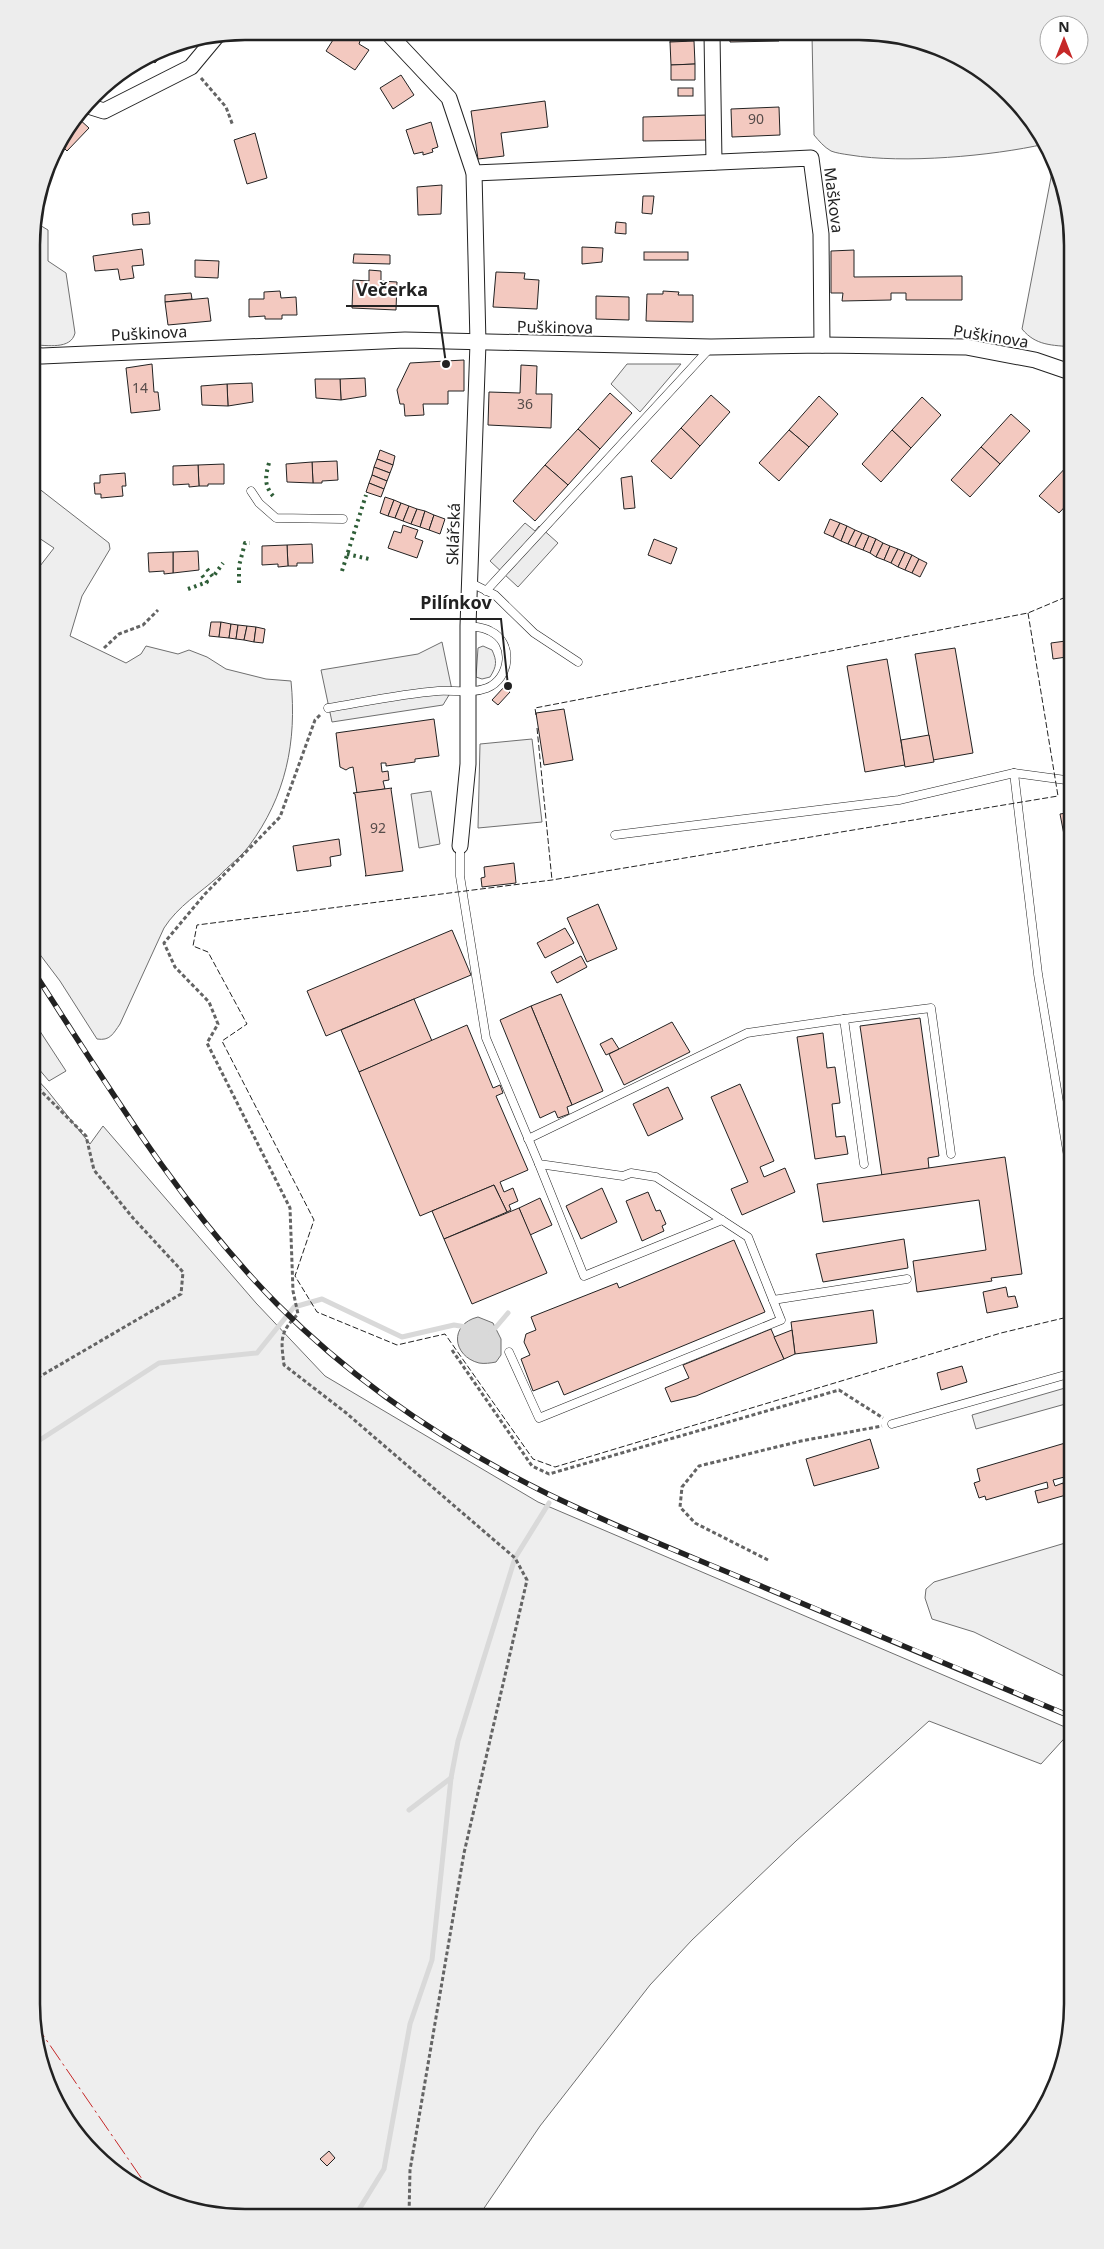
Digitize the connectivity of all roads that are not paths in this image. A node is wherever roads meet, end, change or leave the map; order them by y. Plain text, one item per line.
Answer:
1 (395, 40) edge
2 (712, 40) edge
3 (211, 43) edge
4 (93, 108) edge
5 (714, 162) junction
6 (474, 173) junction
7 (478, 343) junction
8 (822, 345) junction
9 (711, 347) junction
10 (40, 356) edge
11 (1064, 370) edge
12 (251, 491) dead end
13 (343, 519) dead end
14 (469, 582) junction
15 (486, 591) junction
16 (468, 626) junction
17 (578, 662) dead end
18 (469, 691) junction
19 (328, 708) road end
20 (1014, 773) junction
21 (1064, 780) edge
22 (615, 835) dead end
23 (460, 846) joint
24 (844, 1019) junction
25 (1064, 1132) edge
26 (528, 1139) junction
27 (950, 1154) dead end
28 (539, 1164) junction
29 (864, 1164) dead end
30 (722, 1220) junction
31 (907, 1279) dead end
32 (773, 1300) junction
33 (509, 1352) dead end
34 (1064, 1375) edge
35 (892, 1424) road end

1 - 6 street
2 - 5 street
3 - 4 street
5 - 6 street, Maškova
5 - 8 street, Maškova
6 - 7 street
7 - 9 street, Puškinova
7 - 10 street, Puškinova
7 - 14 street, Sklářská
8 - 9 street, Puškinova
8 - 11 street, Puškinova
9 - 15 lane
12 - 13 lane
14 - 15 lane
14 - 16 street, Sklářská
15 - 17 lane
16 - 18 street, Sklářská
16 - 18 lane
18 - 19 lane
18 - 23 street, Sklářská
20 - 21 lane
20 - 22 lane
20 - 25 lane
23 - 26 lane
24 - 26 lane
24 - 27 lane
24 - 29 lane
26 - 28 lane
28 - 30 lane
28 - 30 lane
30 - 32 lane
31 - 32 lane
32 - 33 lane
34 - 35 lane

